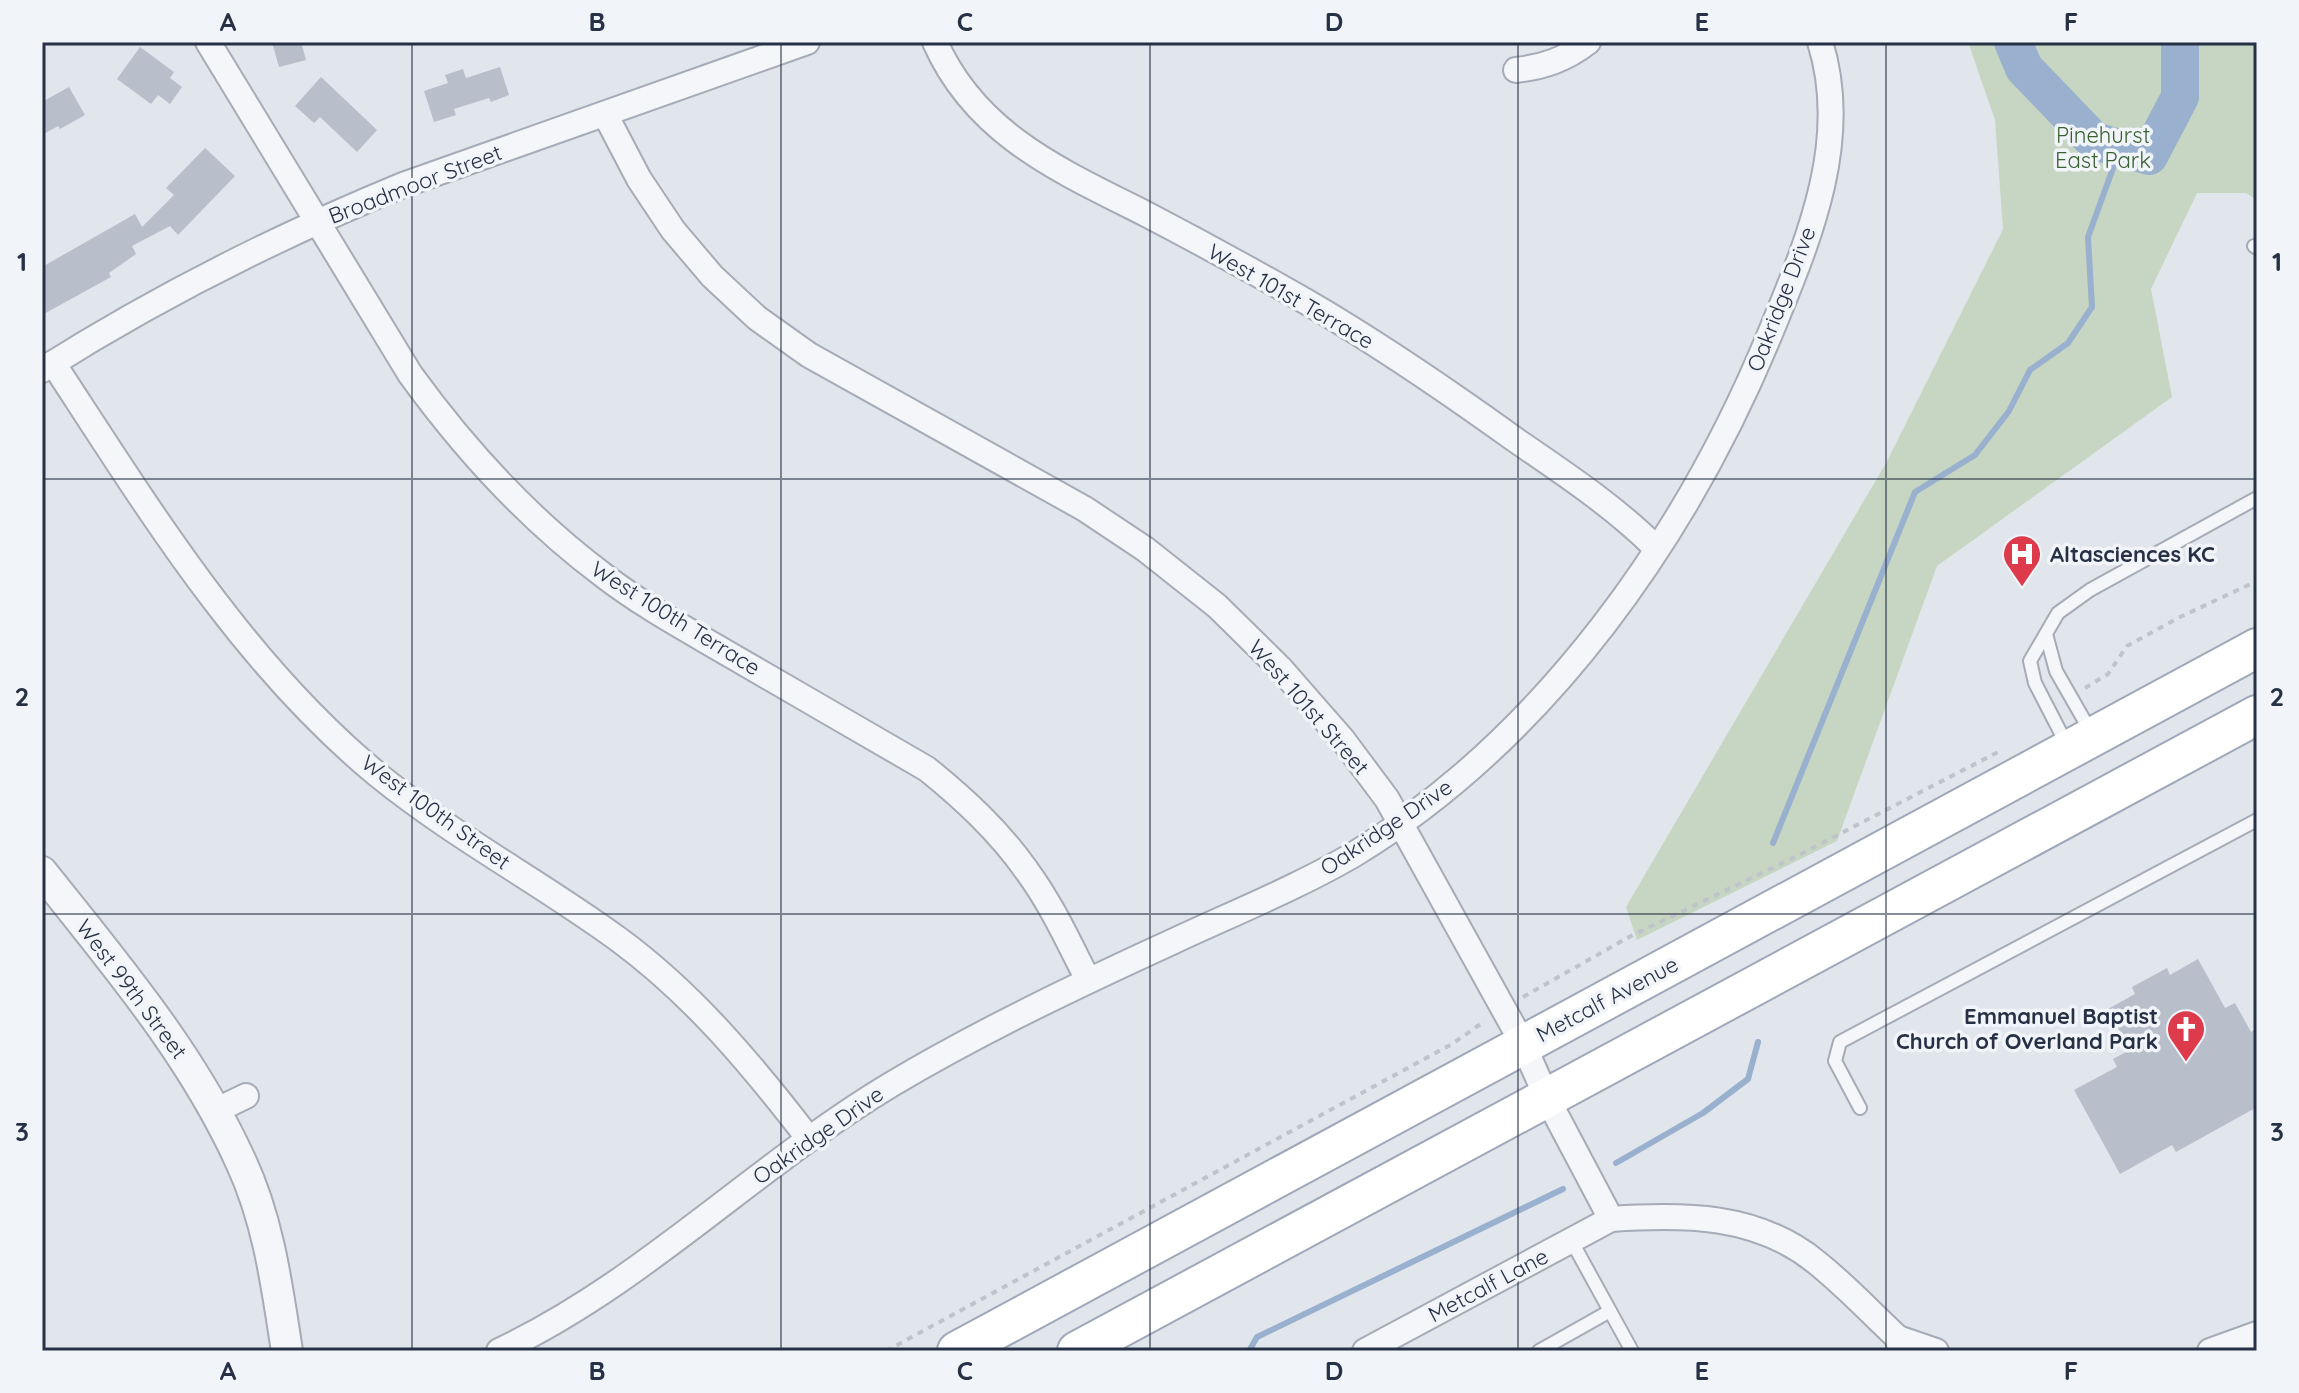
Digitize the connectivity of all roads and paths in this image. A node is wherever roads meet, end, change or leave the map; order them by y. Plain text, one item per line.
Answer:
1 (208, 42) edge
2 (807, 42) edge
3 (935, 42) edge
4 (1588, 42) edge
5 (1820, 42) edge
6 (1516, 70) dead end
7 (605, 114) junction
8 (317, 222) junction
9 (48, 366) edge
10 (2257, 498) edge
11 (1656, 548) junction
12 (2257, 581) edge
13 (2046, 634) junction
14 (2257, 648) edge
15 (2072, 699) junction
16 (2257, 715) edge
17 (2081, 743) junction
18 (2007, 747) dead end
19 (2257, 820) edge
20 (1401, 823) junction
21 (42, 872) edge
22 (1088, 980) junction
23 (1503, 1008) junction
24 (1523, 1044) junction
25 (246, 1096) dead end
26 (1547, 1098) junction
27 (1860, 1108) dead end
28 (215, 1111) junction
29 (809, 1139) junction
30 (1611, 1219) junction
31 (1571, 1240) junction
32 (1610, 1311) junction
33 (2244, 1343) edge
34 (1899, 1344) edge
35 (287, 1351) edge
36 (499, 1351) edge
37 (886, 1351) edge
38 (957, 1351) edge
39 (1077, 1351) edge
40 (1365, 1351) edge
41 (1539, 1351) edge
42 (1632, 1351) edge
43 (1936, 1351) edge
44 (2210, 1351) edge

1 - 8 street, West 100th Terrace
2 - 7 street, Broadmoor Street
3 - 11 street, West 101st Terrace
4 - 6 street
5 - 11 street, Oakridge Drive
7 - 8 street, Broadmoor Street
7 - 20 street, West 101st Street
8 - 9 street, Broadmoor Street
8 - 22 street, West 100th Terrace
9 - 29 street, West 100th Street
10 - 13 lane
11 - 20 street, Oakridge Drive
12 - 15 path
13 - 15 lane
13 - 17 lane
14 - 17 main road, Metcalf Avenue
15 - 17 lane
16 - 26 main road
17 - 24 main road, Metcalf Avenue
18 - 23 path
19 - 27 lane
20 - 22 street, Oakridge Drive
20 - 23 street, West 101st Street
21 - 28 street, West 99th Street
22 - 29 street, Oakridge Drive
23 - 24 street, West 101st Street
23 - 37 path
24 - 26 street, West 101st Street
24 - 38 main road, Metcalf Avenue
25 - 28 street
26 - 30 street, West 101st Street
26 - 39 main road
28 - 35 street, West 99th Street
29 - 36 street, Oakridge Drive
30 - 31 street, Metcalf Lane
30 - 34 street
31 - 32 lane
31 - 40 street, Metcalf Lane
32 - 41 lane
32 - 42 lane
33 - 44 street
34 - 43 street

